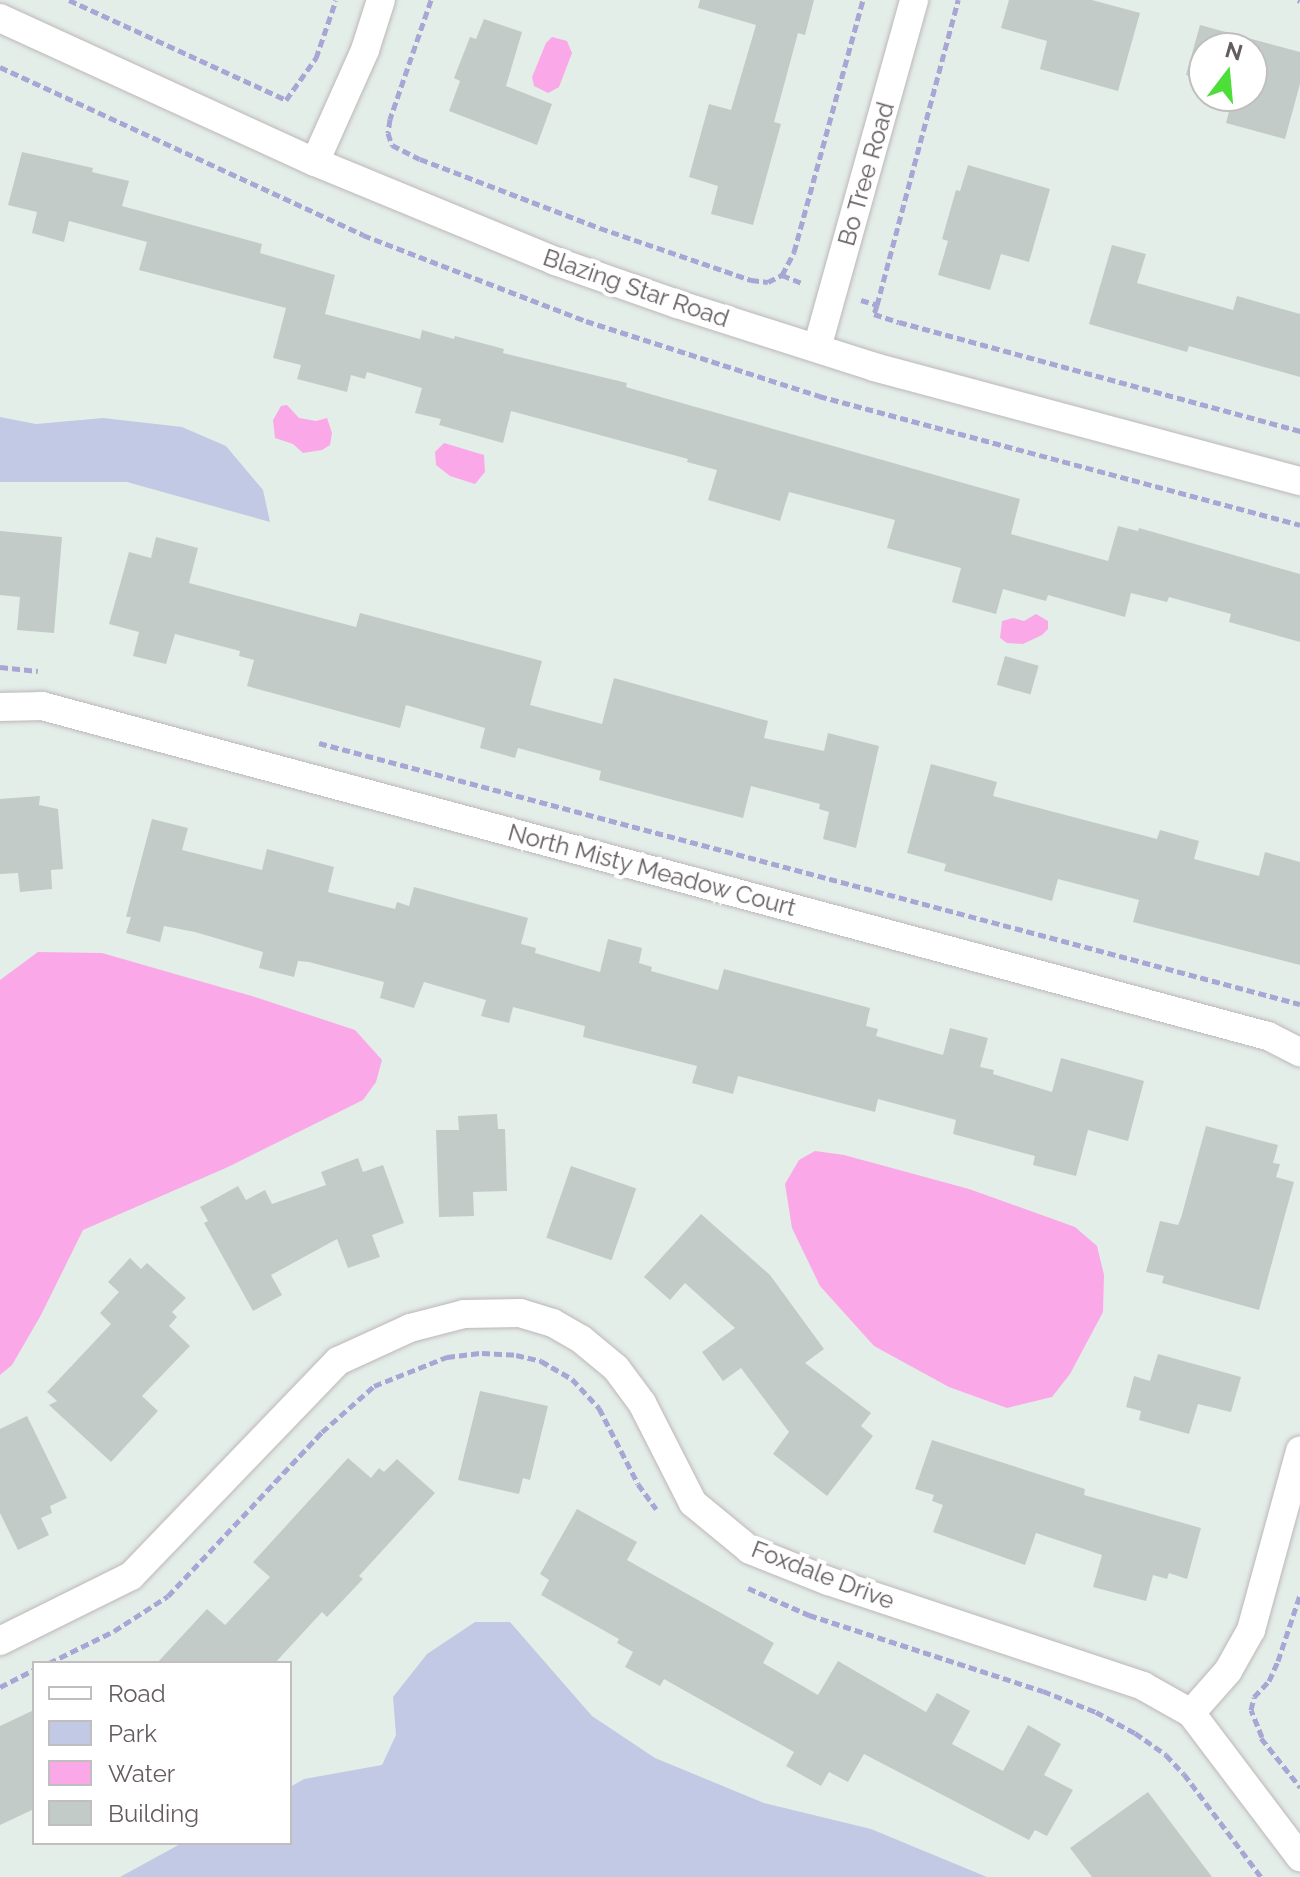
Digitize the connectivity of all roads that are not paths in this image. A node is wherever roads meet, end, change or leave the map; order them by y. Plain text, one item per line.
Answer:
1 (381, 0) edge
2 (914, 0) edge
3 (0, 18) edge
4 (315, 162) junction
5 (817, 348) junction
6 (1300, 481) edge
7 (0, 707) edge
8 (1300, 1052) edge
9 (1300, 1451) edge
10 (0, 1641) edge
11 (1191, 1713) junction
12 (1300, 1857) edge

1 - 4 street
2 - 5 street, Bo Tree Road
3 - 4 street, Blazing Star Road
4 - 5 street, Blazing Star Road
5 - 6 street, Blazing Star Road
7 - 8 street, North Misty Meadow Court
9 - 11 street
10 - 11 street, Foxdale Drive
11 - 12 street, Foxdale Drive

